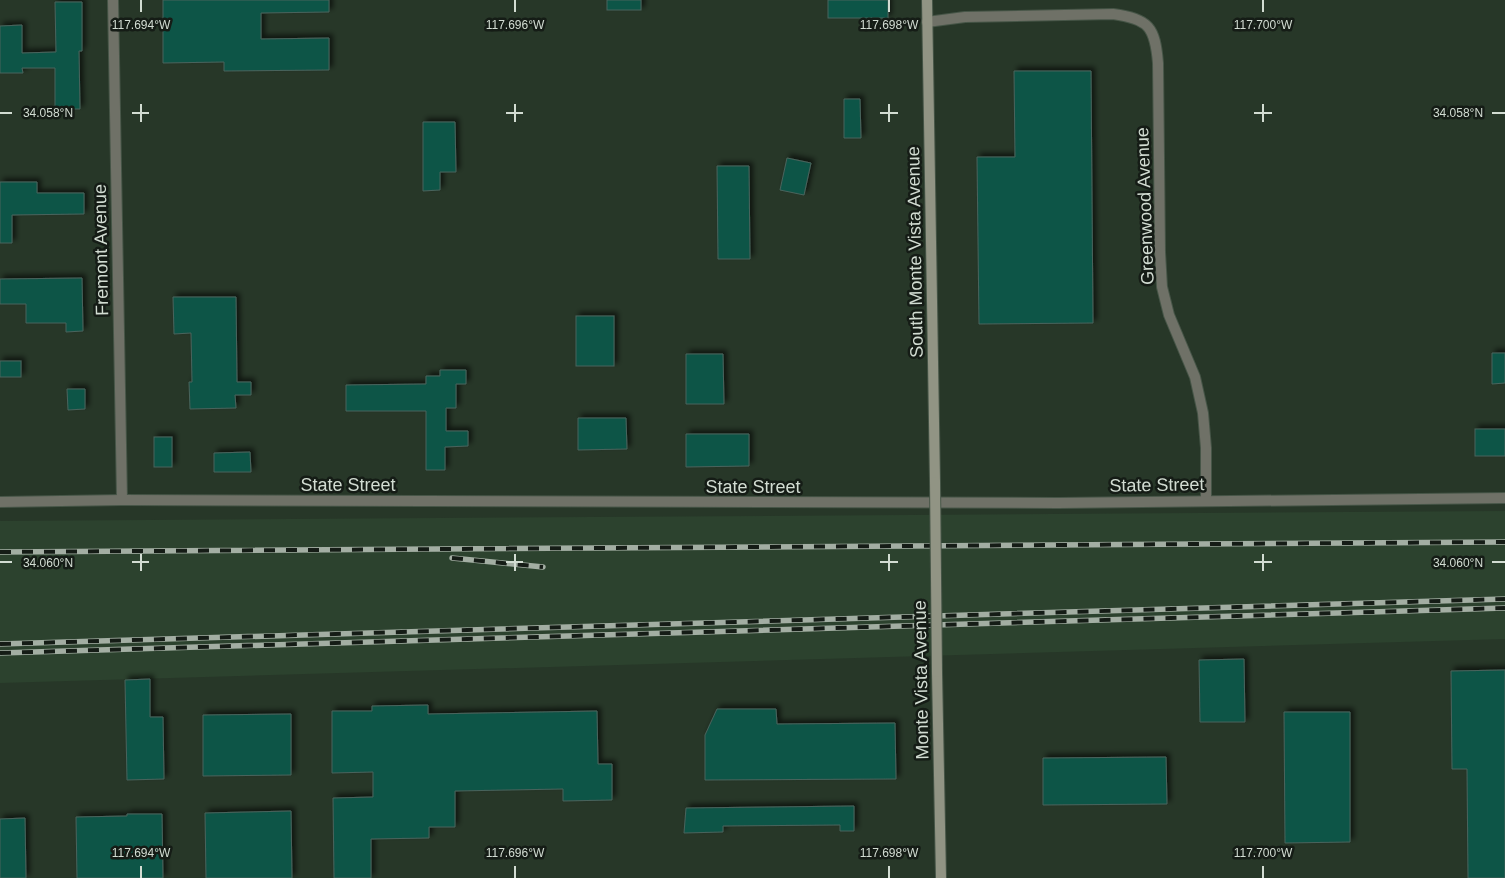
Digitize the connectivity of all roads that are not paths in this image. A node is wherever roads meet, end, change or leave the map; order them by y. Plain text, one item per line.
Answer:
1 (113, 0) edge
2 (927, 0) edge
3 (927, 22) junction
4 (935, 482) joint
5 (1505, 498) edge
6 (122, 500) junction
7 (1206, 500) junction
8 (0, 502) edge
9 (941, 878) edge

1 - 6 street, Fremont Avenue
2 - 3 main road
3 - 4 main road, South Monte Vista Avenue
3 - 7 street, Greenwood Avenue
4 - 9 main road, Monte Vista Avenue, bridge
5 - 7 street, State Street
6 - 7 street, State Street
6 - 8 street, State Street

